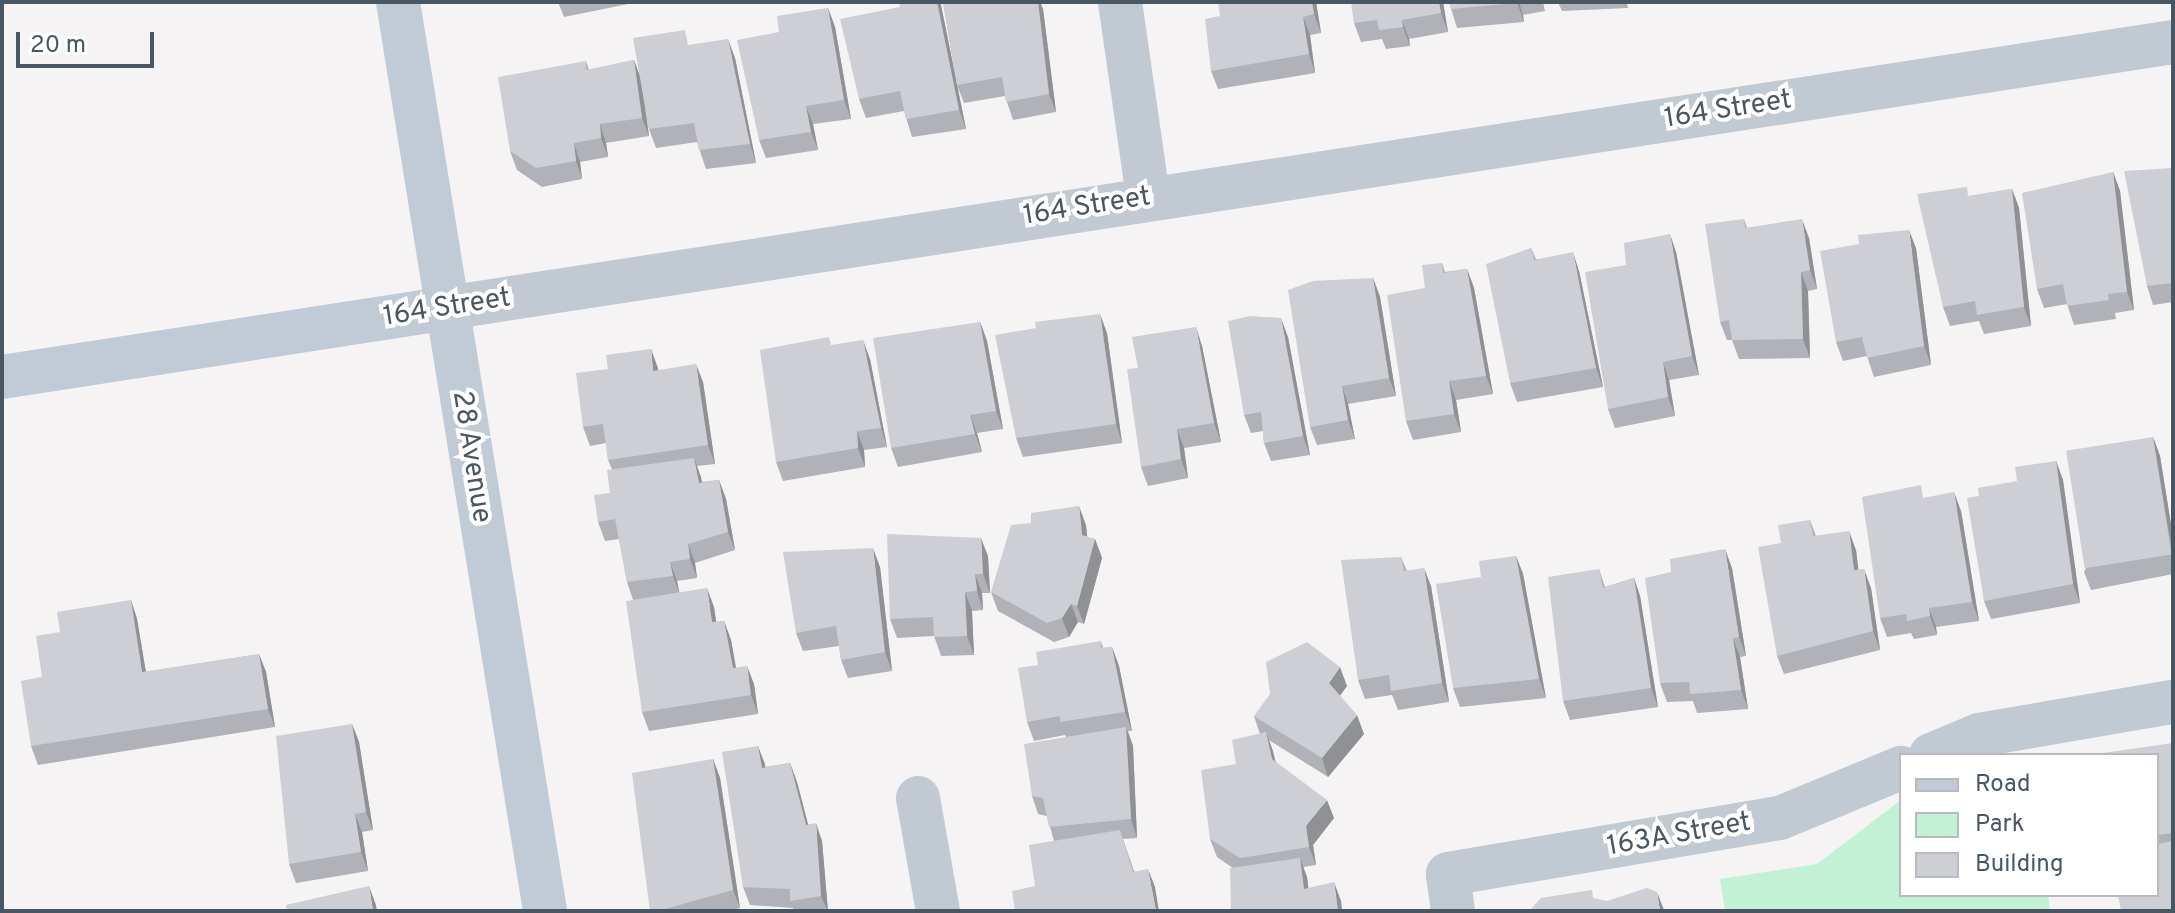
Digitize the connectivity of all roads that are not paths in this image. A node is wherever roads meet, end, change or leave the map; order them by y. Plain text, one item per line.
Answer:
1 (398, 2) edge
2 (1120, 2) edge
3 (2173, 42) edge
4 (1148, 197) junction
5 (447, 308) junction
6 (2, 377) edge
7 (2173, 702) edge
8 (1936, 753) edge
9 (1899, 769) edge
10 (918, 798) dead end
11 (1451, 892) edge
12 (545, 911) edge
13 (938, 911) edge

1 - 5 street, 28 Avenue
2 - 4 street
3 - 4 street, 164 Street
4 - 5 street, 164 Street
5 - 6 street, 164 Street
5 - 12 street, 28 Avenue
7 - 8 street
9 - 11 street, 163A Street
10 - 13 street

